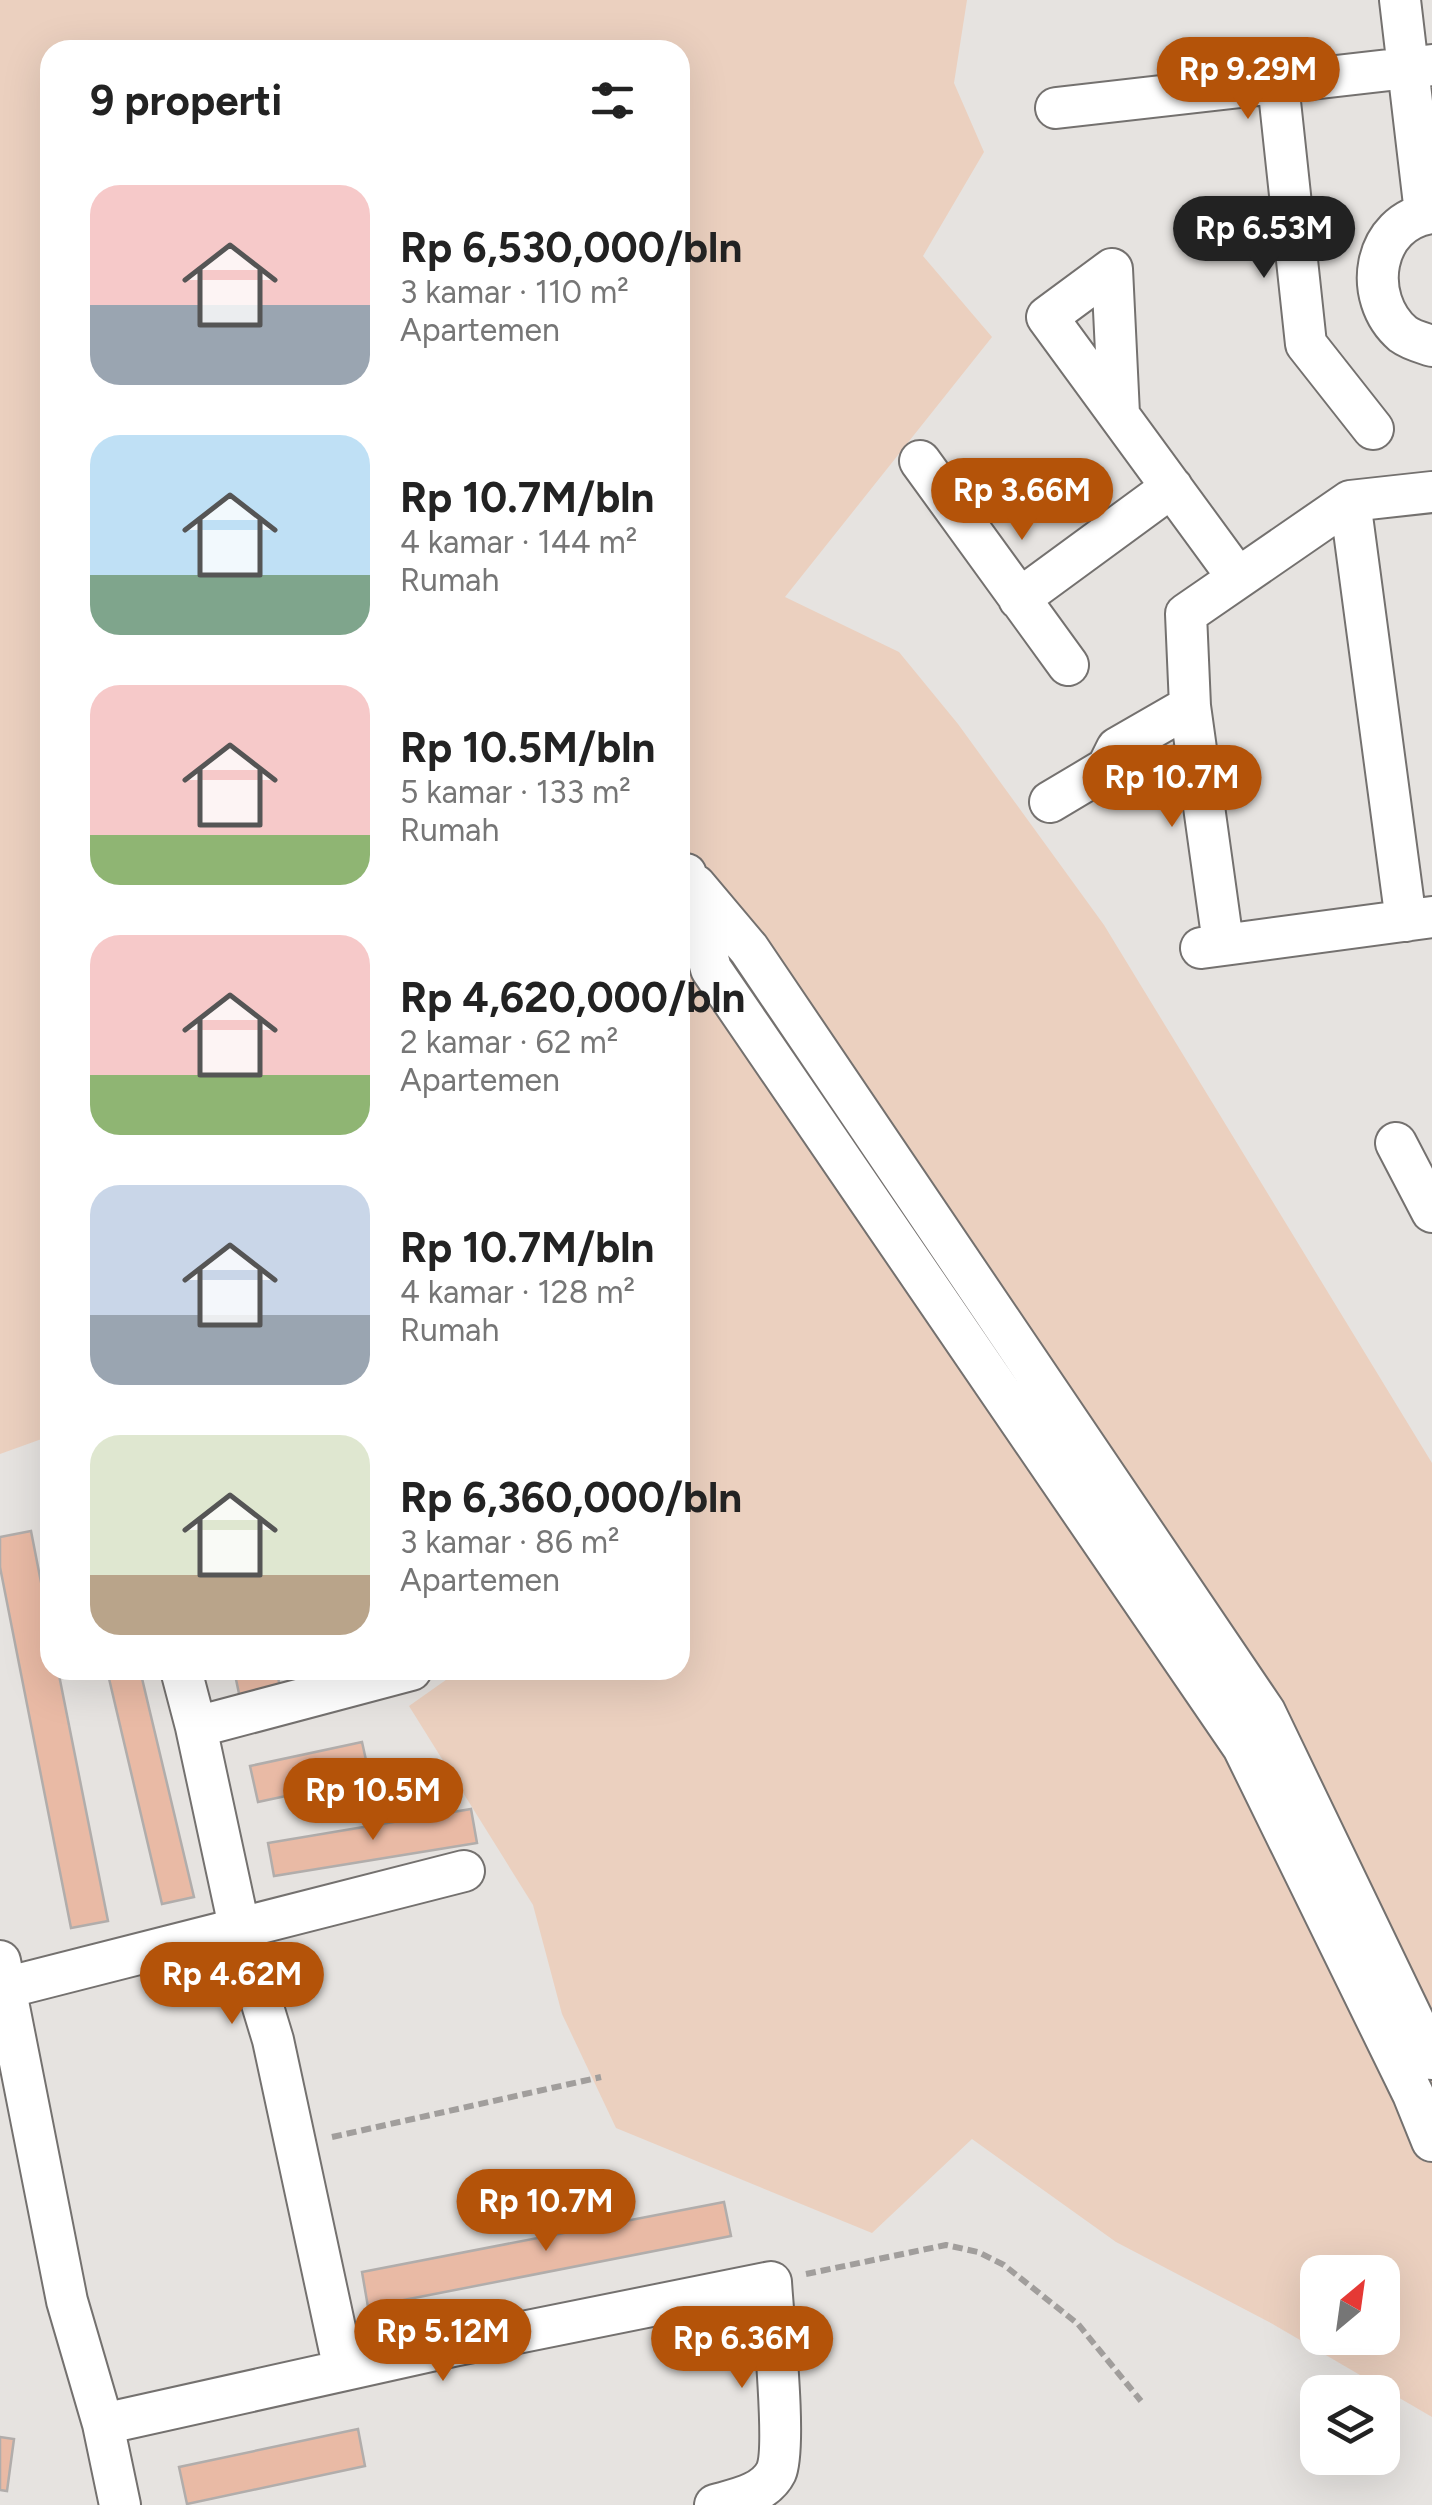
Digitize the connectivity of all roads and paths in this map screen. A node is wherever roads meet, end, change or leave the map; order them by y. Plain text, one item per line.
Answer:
1 (1400, 0) edge
2 (1420, 67) edge
3 (1278, 83) junction
4 (1056, 108) dead end
5 (1429, 213) edge
6 (1432, 346) edge
7 (1119, 414) dead end
8 (1373, 429) dead end
9 (920, 461) dead end
10 (1172, 487) junction
11 (1432, 492) edge
12 (1350, 501) junction
13 (1238, 578) junction
14 (1019, 600) junction
15 (1068, 665) dead end
16 (1190, 706) junction
17 (1199, 764) junction
18 (1108, 768) junction
19 (1050, 802) dead end
20 (690, 879) edge
21 (690, 889) edge
22 (1419, 919) edge
23 (1396, 1143) dead end
24 (1432, 1212) edge
25 (184, 1680) edge
26 (373, 1680) edge
27 (196, 1727) junction
28 (464, 1872) dead end
29 (240, 1931) junction
30 (3, 1974) edge
31 (1432, 2058) edge
32 (602, 2077) dead end
33 (1432, 2141) edge
34 (296, 2144) junction
35 (770, 2282) junction
36 (344, 2370) junction
37 (1141, 2401) dead end
38 (103, 2424) junction
39 (120, 2505) edge
40 (715, 2505) edge

1 - 2 street
2 - 3 street
2 - 5 street
3 - 4 street
3 - 8 street
5 - 6 street
7 - 10 street
9 - 14 street
10 - 13 street
10 - 14 street
11 - 12 street
12 - 13 street
12 - 22 street
13 - 16 street
14 - 15 street
16 - 17 street
16 - 18 street
17 - 18 street
17 - 22 street
18 - 19 street
20 - 31 street
21 - 33 street
23 - 24 street
25 - 27 street
26 - 27 street
27 - 29 street
28 - 29 street
29 - 30 street
29 - 34 street
30 - 38 street
32 - 34 path
34 - 36 street
35 - 36 street
35 - 37 path
35 - 40 street
36 - 38 street
38 - 39 street

